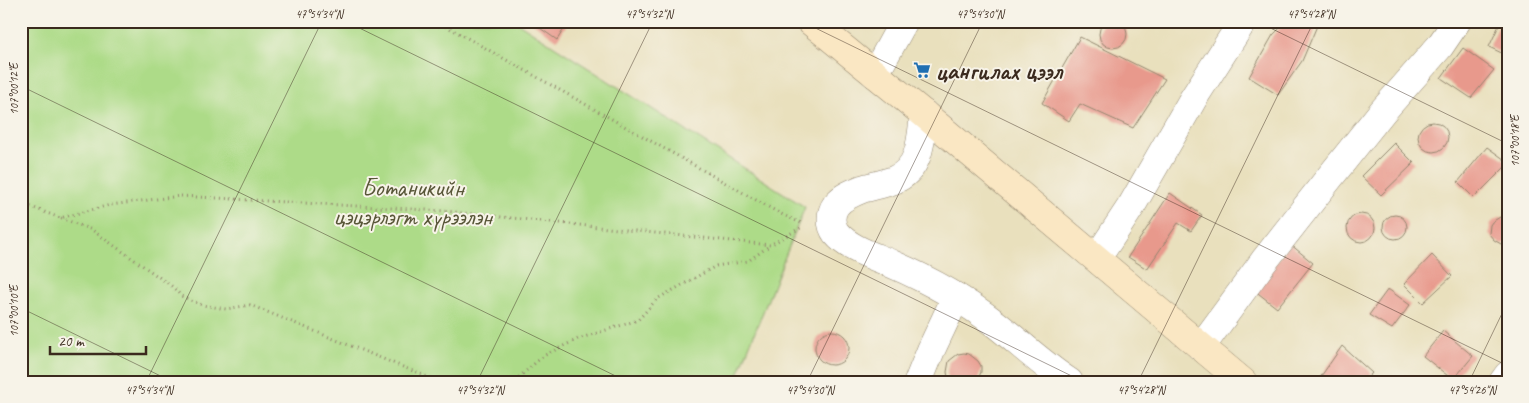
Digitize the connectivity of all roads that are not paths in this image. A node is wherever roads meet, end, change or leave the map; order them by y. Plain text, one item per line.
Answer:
1 (810, 21) edge
2 (904, 21) edge
3 (1243, 21) edge
4 (1457, 21) edge
5 (875, 74) junction
6 (924, 114) junction
7 (1097, 258) junction
8 (956, 297) junction
9 (1201, 347) junction
10 (1508, 375) edge
11 (918, 382) edge
12 (1069, 382) edge
13 (1243, 382) edge
14 (1502, 382) edge

1 - 5 main road
2 - 5 street
3 - 7 street
4 - 9 street
5 - 6 main road
6 - 7 main road
6 - 8 street
7 - 9 main road
8 - 11 street
8 - 12 street
9 - 13 main road
10 - 14 street

